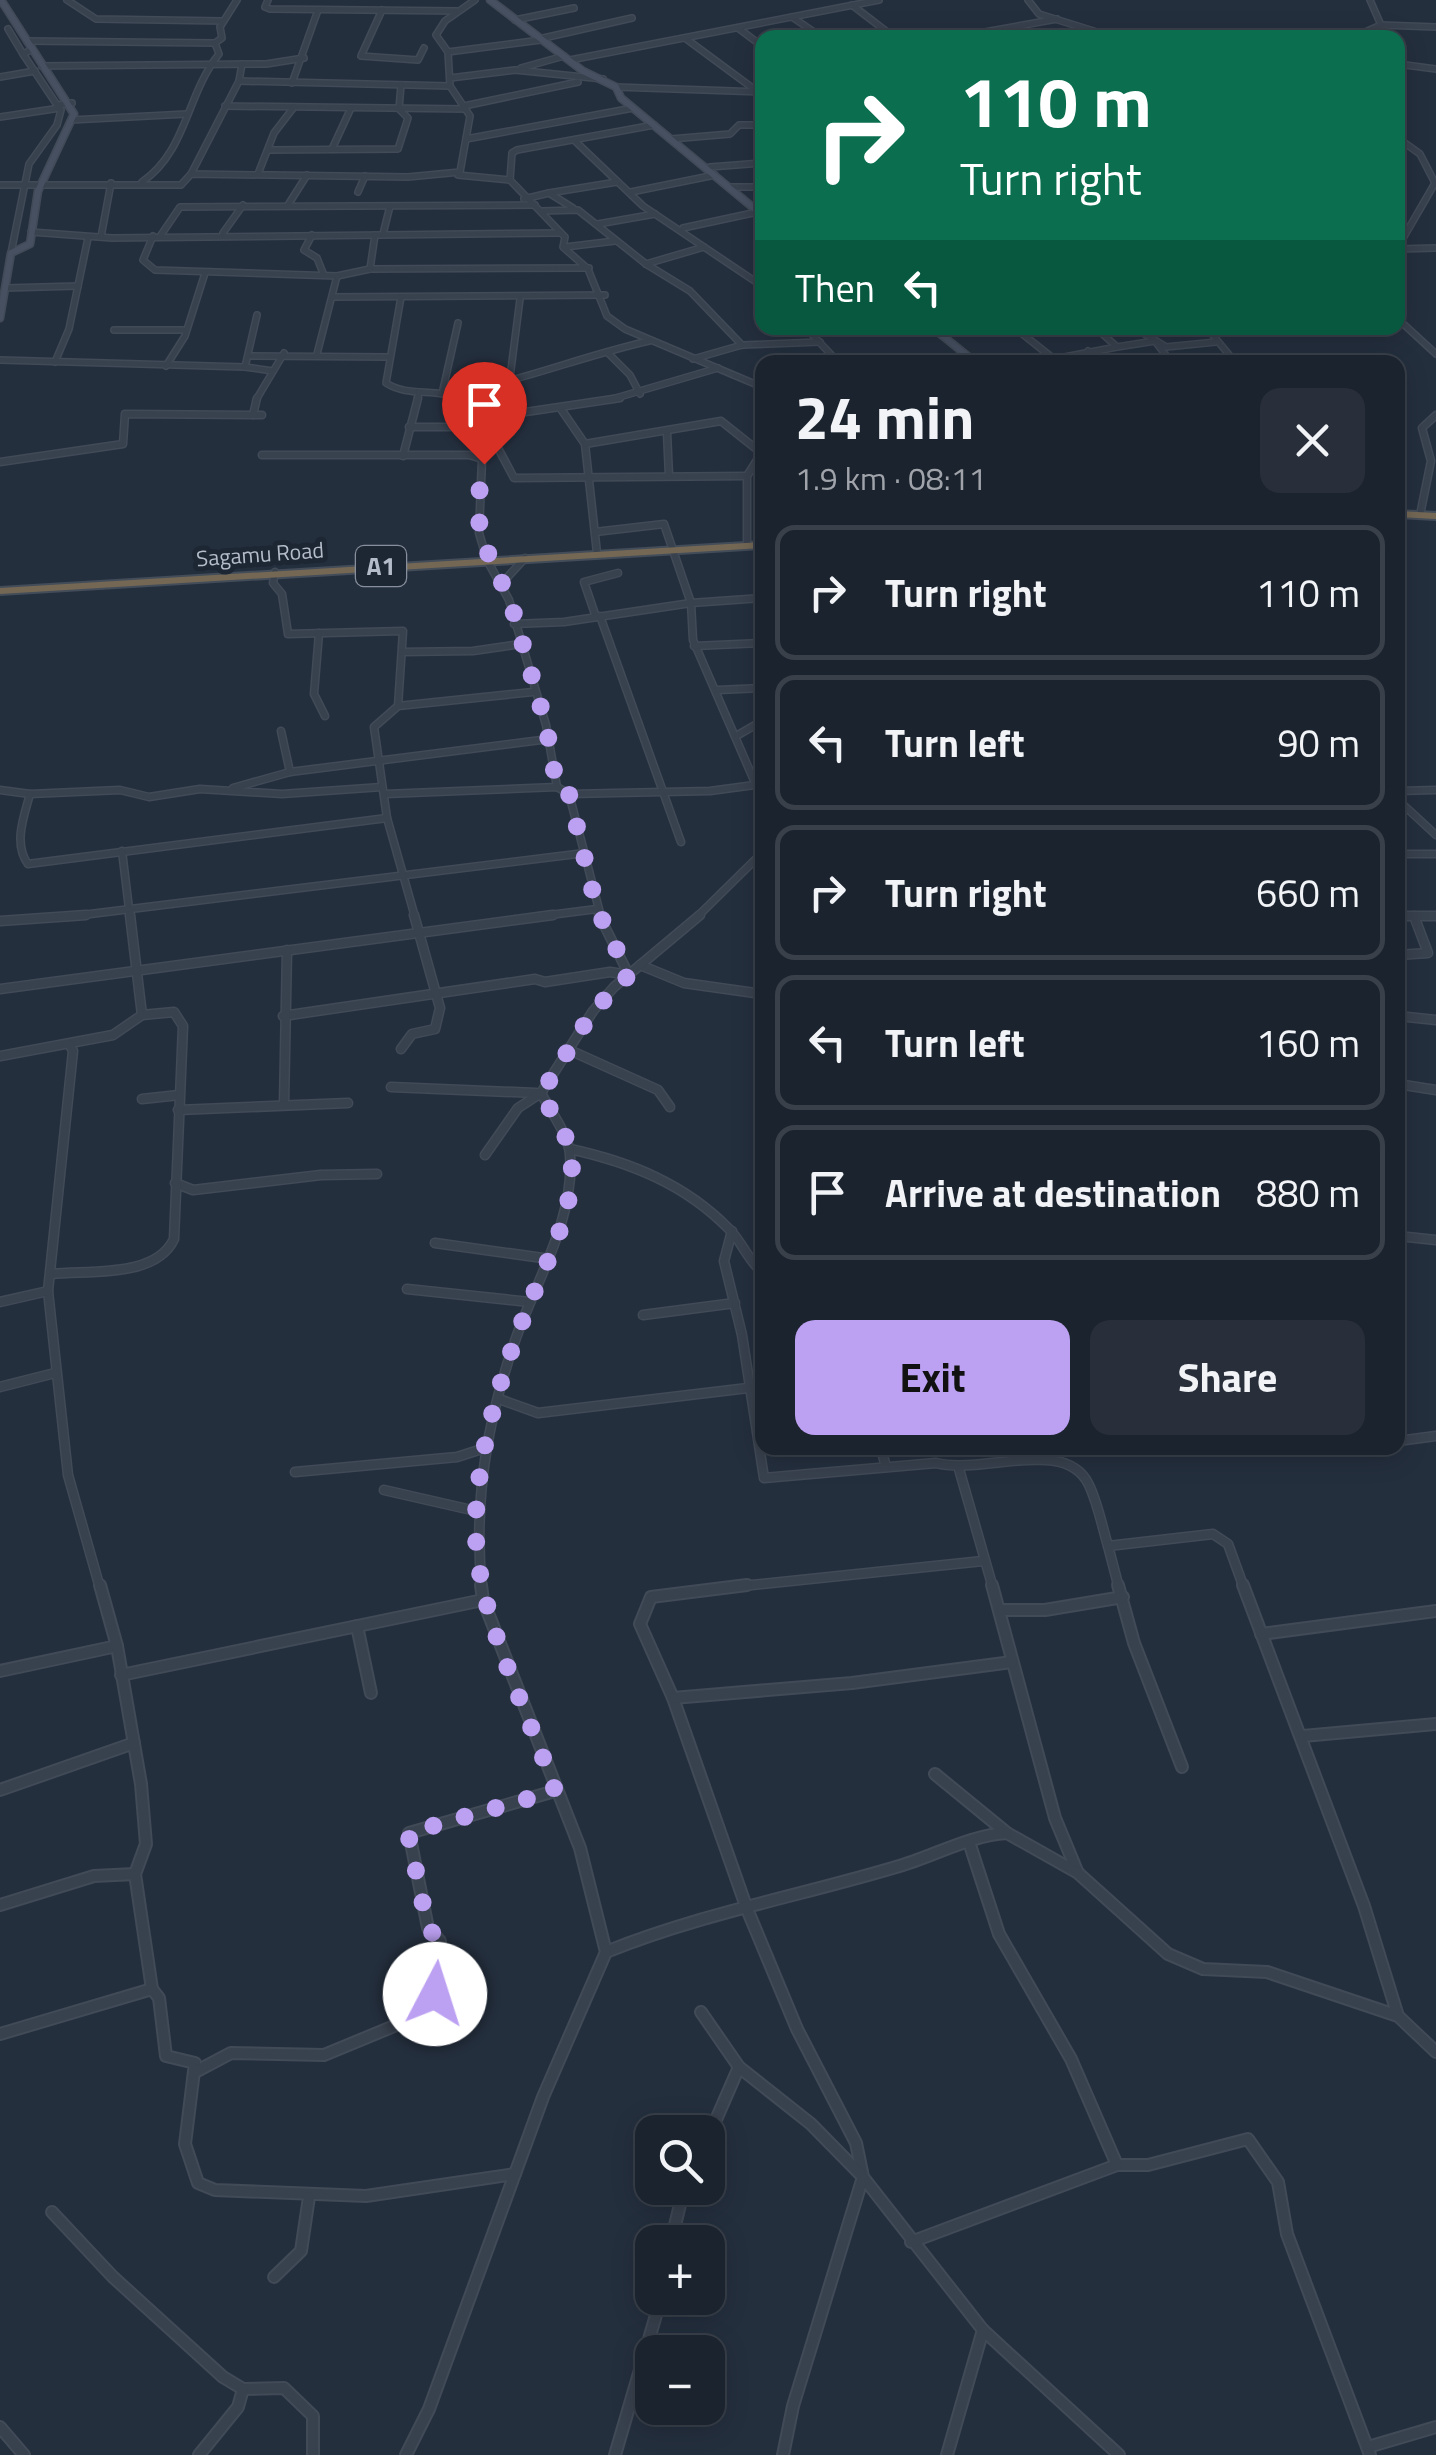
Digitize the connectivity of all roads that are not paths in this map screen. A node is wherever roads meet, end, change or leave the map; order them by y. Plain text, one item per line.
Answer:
1 (1, 0) edge
2 (66, 0) edge
3 (237, 0) edge
4 (268, 0) edge
5 (476, 0) edge
6 (490, 0) edge
7 (879, 0) edge
8 (1028, 0) edge
9 (1370, 0) edge
10 (852, 5) junction
11 (574, 8) dead end
12 (318, 10) junction
13 (382, 10) junction
14 (457, 12) junction
15 (9, 13) junction
16 (0, 15) edge
17 (792, 17) junction
18 (632, 18) dead end
19 (1057, 18) junction
20 (516, 20) junction
21 (224, 21) junction
22 (1381, 25) junction
23 (1436, 27) edge
24 (737, 28) junction
25 (8, 29) dead end
26 (811, 30) edge
27 (885, 30) edge
28 (993, 30) edge
29 (1092, 30) edge
30 (1370, 30) edge
31 (686, 38) junction
32 (540, 40) junction
33 (27, 41) junction
34 (755, 41) edge
35 (215, 42) junction
36 (424, 48) dead end
37 (27, 52) junction
38 (448, 52) junction
39 (304, 58) junction
40 (567, 58) junction
41 (209, 64) junction
42 (242, 64) junction
43 (1405, 65) edge
44 (40, 68) junction
45 (1436, 69) edge
46 (515, 70) junction
47 (0, 76) edge
48 (450, 78) junction
49 (582, 80) junction
50 (603, 80) junction
51 (239, 81) junction
52 (292, 82) junction
53 (401, 86) junction
54 (450, 86) junction
55 (616, 88) junction
56 (755, 88) edge
57 (755, 92) edge
58 (72, 104) junction
59 (225, 106) junction
60 (294, 106) junction
61 (59, 108) junction
62 (351, 108) junction
63 (465, 108) junction
64 (633, 108) junction
65 (399, 109) junction
66 (408, 111) junction
67 (186, 114) junction
68 (0, 117) edge
69 (71, 120) junction
70 (654, 125) junction
71 (755, 125) edge
72 (466, 139) junction
73 (671, 139) junction
74 (574, 140) junction
75 (1405, 145) edge
76 (332, 149) junction
77 (270, 150) junction
78 (1405, 150) edge
79 (1412, 152) junction
80 (755, 164) edge
81 (710, 167) junction
82 (191, 174) junction
83 (258, 174) junction
84 (307, 174) junction
85 (450, 175) junction
86 (715, 175) junction
87 (1434, 175) edge
88 (364, 176) junction
89 (510, 180) junction
90 (41, 182) junction
91 (142, 182) junction
92 (617, 182) junction
93 (26, 183) junction
94 (111, 183) junction
95 (0, 185) edge
96 (181, 185) junction
97 (730, 187) junction
98 (755, 188) edge
99 (358, 192) dead end
100 (630, 192) junction
101 (550, 193) junction
102 (524, 198) junction
103 (243, 205) junction
104 (288, 205) junction
105 (535, 205) junction
106 (390, 206) junction
107 (180, 207) junction
108 (755, 207) edge
109 (574, 208) junction
110 (542, 211) junction
111 (755, 213) edge
112 (655, 214) junction
113 (598, 224) junction
114 (685, 230) junction
115 (31, 232) junction
116 (223, 234) junction
117 (383, 234) junction
118 (560, 234) junction
119 (161, 235) junction
120 (374, 235) junction
121 (1405, 235) edge
122 (153, 236) junction
123 (312, 236) junction
124 (100, 237) junction
125 (88, 238) junction
126 (615, 240) junction
127 (1405, 246) edge
128 (564, 247) junction
129 (704, 247) junction
130 (1436, 248) edge
131 (10, 253) junction
132 (646, 264) junction
133 (370, 268) junction
134 (589, 268) junction
135 (205, 272) junction
136 (323, 273) junction
137 (337, 276) junction
138 (755, 281) edge
139 (78, 286) junction
140 (5, 288) junction
141 (605, 295) junction
142 (333, 297) junction
143 (401, 297) junction
144 (520, 298) junction
145 (257, 315) dead end
146 (0, 318) edge
147 (458, 323) dead end
148 (1405, 325) edge
149 (114, 330) dead end
150 (183, 330) junction
151 (813, 335) edge
152 (942, 335) edge
153 (1024, 335) edge
154 (1105, 335) edge
155 (1144, 335) edge
156 (1211, 335) edge
157 (650, 341) junction
158 (820, 342) junction
159 (1155, 342) junction
160 (1216, 342) junction
161 (742, 345) junction
162 (1118, 346) junction
163 (1088, 351) junction
164 (284, 353) junction
165 (608, 353) junction
166 (318, 354) junction
167 (1436, 354) edge
168 (832, 355) edge
169 (964, 355) edge
170 (1049, 355) edge
171 (1071, 355) edge
172 (1093, 355) edge
173 (1165, 355) edge
174 (1228, 355) edge
175 (251, 356) junction
176 (386, 357) junction
177 (693, 359) junction
178 (0, 360) edge
179 (55, 362) junction
180 (166, 366) junction
181 (246, 366) junction
182 (719, 368) junction
183 (272, 371) junction
184 (508, 382) junction
185 (755, 384) edge
186 (418, 392) junction
187 (442, 394) junction
188 (640, 394) junction
189 (561, 409) junction
190 (519, 410) junction
191 (253, 415) junction
192 (1436, 415) edge
193 (262, 416) dead end
194 (485, 418) junction
195 (409, 427) junction
196 (490, 427) junction
197 (667, 432) junction
198 (585, 444) junction
199 (755, 448) edge
200 (262, 455) dead end
201 (403, 456) junction
202 (0, 462) edge
203 (755, 462) edge
204 (669, 476) junction
205 (747, 476) junction
206 (587, 478) junction
207 (1405, 514) edge
208 (1420, 515) junction
209 (1436, 516) edge
210 (595, 532) junction
211 (755, 537) edge
212 (755, 545) edge
213 (672, 549) junction
214 (597, 553) junction
215 (525, 558) junction
216 (487, 560) junction
217 (276, 572) junction
218 (618, 573) dead end
219 (504, 582) junction
220 (0, 591) edge
221 (755, 597) edge
222 (691, 604) junction
223 (598, 616) junction
224 (514, 624) junction
225 (319, 632) junction
226 (755, 643) edge
227 (521, 644) junction
228 (694, 646) junction
229 (402, 652) junction
230 (755, 688) edge
231 (718, 690) junction
232 (532, 692) junction
233 (398, 706) junction
234 (325, 716) dead end
235 (755, 725) edge
236 (282, 732) dead end
237 (738, 735) junction
238 (549, 739) junction
239 (376, 761) junction
240 (290, 772) junction
241 (755, 775) edge
242 (755, 785) edge
243 (557, 787) junction
244 (0, 790) edge
245 (228, 790) junction
246 (383, 790) junction
247 (1436, 790) edge
248 (1405, 791) edge
249 (659, 792) junction
250 (30, 794) junction
251 (569, 794) junction
252 (1405, 806) edge
253 (387, 818) junction
254 (1436, 835) edge
255 (681, 842) dead end
256 (122, 851) junction
257 (585, 853) junction
258 (1405, 854) edge
259 (1436, 854) edge
260 (755, 864) edge
261 (404, 874) junction
262 (128, 908) junction
263 (597, 909) junction
264 (1405, 916) edge
265 (1414, 916) junction
266 (1436, 916) edge
267 (0, 921) edge
268 (420, 932) junction
269 (287, 950) junction
270 (1432, 954) edge
271 (1405, 956) edge
272 (640, 965) junction
273 (137, 972) junction
274 (629, 975) junction
275 (0, 989) edge
276 (436, 993) junction
277 (755, 993) edge
278 (142, 1015) junction
279 (283, 1016) junction
280 (1405, 1017) edge
281 (1436, 1020) edge
282 (70, 1045) junction
283 (400, 1049) dead end
284 (567, 1049) junction
285 (0, 1056) edge
286 (1405, 1085) edge
287 (392, 1087) dead end
288 (1436, 1090) edge
289 (541, 1094) junction
290 (179, 1095) junction
291 (142, 1099) dead end
292 (348, 1104) dead end
293 (284, 1105) junction
294 (670, 1107) dead end
295 (178, 1110) junction
296 (570, 1149) junction
297 (485, 1156) dead end
298 (378, 1174) dead end
299 (175, 1183) junction
300 (732, 1231) junction
301 (1405, 1237) edge
302 (1436, 1240) edge
303 (435, 1243) dead end
304 (550, 1259) junction
305 (755, 1267) edge
306 (52, 1274) junction
307 (407, 1288) dead end
308 (48, 1291) junction
309 (0, 1302) edge
310 (530, 1302) junction
311 (735, 1303) junction
312 (642, 1316) dead end
313 (55, 1373) junction
314 (0, 1386) edge
315 (748, 1388) junction
316 (499, 1399) junction
317 (755, 1427) edge
318 (1436, 1436) edge
319 (1405, 1439) edge
320 (486, 1448) junction
321 (760, 1455) edge
322 (883, 1455) edge
323 (886, 1467) junction
324 (959, 1469) junction
325 (295, 1472) dead end
326 (384, 1490) dead end
327 (476, 1511) junction
328 (1108, 1546) junction
329 (983, 1561) junction
330 (1123, 1597) junction
331 (484, 1600) junction
332 (1002, 1610) junction
333 (1436, 1611) edge
334 (358, 1626) junction
335 (1261, 1634) junction
336 (117, 1646) junction
337 (1012, 1662) junction
338 (0, 1672) edge
339 (121, 1675) junction
340 (370, 1693) dead end
341 (673, 1698) junction
342 (1436, 1724) edge
343 (1303, 1736) junction
344 (134, 1744) junction
345 (1182, 1767) dead end
346 (935, 1774) dead end
347 (0, 1790) edge
348 (555, 1791) junction
349 (1008, 1833) junction
350 (970, 1842) junction
351 (134, 1874) junction
352 (1078, 1874) junction
353 (0, 1905) edge
354 (747, 1908) junction
355 (606, 1952) junction
356 (152, 1990) junction
357 (700, 2012) dead end
358 (1398, 2016) junction
359 (0, 2034) edge
360 (1436, 2052) edge
361 (739, 2066) junction
362 (197, 2071) junction
363 (718, 2115) edge
364 (1117, 2165) junction
365 (515, 2174) junction
366 (863, 2177) junction
367 (309, 2197) junction
368 (52, 2212) dead end
369 (911, 2242) junction
370 (274, 2277) dead end
371 (656, 2315) edge
372 (984, 2330) junction
373 (243, 2388) junction
374 (0, 2427) edge
375 (1436, 2427) edge
376 (1369, 2451) edge
377 (24, 2455) edge
378 (199, 2455) edge
379 (313, 2455) edge
380 (406, 2455) edge
381 (615, 2455) edge
382 (783, 2455) edge
383 (947, 2455) edge
384 (1120, 2455) edge

1 - 15 street
2 - 21 street
3 - 21 street
4 - 12 street
5 - 14 street
6 - 20 street
7 - 10 street
8 - 19 street
9 - 22 street
10 - 17 street
10 - 27 street
11 - 20 street
12 - 13 street
12 - 39 street
13 - 14 street
13 - 36 street
14 - 38 street
15 - 16 street
15 - 33 street
17 - 24 street
17 - 26 street
18 - 32 street
19 - 28 street
19 - 29 street
20 - 32 street
21 - 35 street
22 - 23 street
22 - 30 street
24 - 31 street
24 - 34 street
25 - 37 street
31 - 40 street
31 - 56 street
32 - 38 street
32 - 40 street
33 - 35 street
33 - 37 street
35 - 41 street
37 - 44 street
38 - 48 street
39 - 42 street
39 - 52 street
40 - 46 street
40 - 50 street
41 - 42 street
41 - 44 street
41 - 67 street
42 - 51 street
43 - 45 street
44 - 47 street
44 - 58 street
44 - 61 street
46 - 48 street
46 - 49 street
48 - 54 street
49 - 50 street
49 - 63 street
50 - 55 street
51 - 52 street
51 - 59 street
52 - 53 street
53 - 54 street
53 - 65 street
54 - 63 street
55 - 57 street
55 - 64 street
58 - 61 street
58 - 69 street
59 - 60 street
59 - 82 street
60 - 62 street
60 - 77 street
61 - 68 street
61 - 93 street
62 - 65 street
62 - 76 street
63 - 66 street
63 - 72 street
64 - 70 street
64 - 72 street
65 - 66 street
66 - 76 street
67 - 69 street
67 - 91 street
69 - 90 street
70 - 73 street
70 - 74 street
71 - 73 street
72 - 85 street
73 - 81 street
74 - 89 street
74 - 92 street
75 - 79 street
76 - 77 street
77 - 83 street
78 - 79 street
79 - 87 street
80 - 81 street
81 - 86 street
82 - 83 street
82 - 96 street
83 - 84 street
84 - 88 street
84 - 104 street
85 - 88 street
85 - 89 street
86 - 97 street
86 - 100 street
87 - 121 street
88 - 99 street
89 - 102 street
90 - 93 street
90 - 94 street
90 - 115 street
91 - 94 street
91 - 96 street
92 - 100 street
92 - 101 street
93 - 95 street
93 - 131 street
94 - 124 street
96 - 107 street
97 - 98 street
97 - 108 street
100 - 112 street
101 - 102 street
101 - 109 street
102 - 105 street
103 - 104 street
103 - 107 street
103 - 116 street
104 - 106 street
105 - 106 street
105 - 110 street
106 - 117 street
107 - 119 street
109 - 110 street
109 - 113 street
110 - 118 street
111 - 114 street
112 - 113 street
112 - 114 street
113 - 126 street
114 - 129 street
115 - 125 street
115 - 131 street
116 - 119 street
116 - 123 street
117 - 118 street
117 - 120 street
118 - 128 street
119 - 122 street
120 - 123 street
120 - 133 street
122 - 124 street
122 - 135 street
123 - 136 street
124 - 125 street
125 - 139 street
126 - 128 street
126 - 132 street
127 - 130 street
128 - 134 street
129 - 132 street
129 - 138 street
131 - 140 street
132 - 161 street
133 - 134 street
133 - 137 street
134 - 141 street
135 - 136 street
135 - 150 street
136 - 137 street
137 - 142 street
139 - 140 street
139 - 179 street
140 - 146 street
141 - 144 street
141 - 157 street
142 - 143 street
142 - 166 street
143 - 144 street
143 - 176 street
144 - 184 street
145 - 175 street
147 - 187 street
148 - 167 street
149 - 150 street
150 - 180 street
151 - 158 street
152 - 169 street
153 - 170 street
154 - 162 street
155 - 159 street
156 - 160 street
157 - 165 street
157 - 177 street
158 - 161 street
158 - 168 street
159 - 160 street
159 - 162 street
159 - 173 street
160 - 174 street
161 - 177 street
162 - 163 street
163 - 171 street
163 - 172 street
164 - 166 street
164 - 175 street
164 - 183 street
165 - 184 street
165 - 188 street
166 - 176 street
175 - 181 street
176 - 186 street
177 - 182 street
178 - 179 street
179 - 180 street
180 - 181 street
181 - 183 street
182 - 185 street
182 - 188 street
183 - 191 street
184 - 190 street
186 - 187 street
186 - 195 street
187 - 194 street
188 - 189 street
189 - 190 street
189 - 198 street
190 - 194 street
191 - 193 street
191 - 202 street
192 - 208 street
194 - 196 street
195 - 196 street
195 - 201 street
196 - 206 street
197 - 198 street
197 - 199 street
197 - 204 street
198 - 206 street
200 - 201 street
201 - 216 street
203 - 205 street
204 - 205 street
204 - 206 street
205 - 211 street
206 - 210 street
207 - 208 highway
208 - 209 highway
210 - 213 street
210 - 214 street
212 - 213 highway, Sagamu Road / A1
213 - 214 highway, Sagamu Road / A1
213 - 222 street
214 - 215 highway, Sagamu Road / A1
215 - 216 highway, Sagamu Road / A1
215 - 219 street
216 - 217 highway, Sagamu Road / A1
216 - 219 street
217 - 220 highway, Sagamu Road / A1
217 - 225 street
218 - 223 street
219 - 224 street
221 - 222 street
222 - 223 street
222 - 228 street
223 - 224 street
223 - 249 street
224 - 227 street
225 - 229 street
225 - 234 street
226 - 228 street
227 - 229 street
227 - 232 street
228 - 231 street
229 - 233 street
230 - 231 street
231 - 237 street
232 - 233 street
232 - 238 street
233 - 239 street
235 - 237 street
236 - 240 street
237 - 241 street
238 - 239 street
238 - 243 street
239 - 240 street
239 - 246 street
240 - 245 street
242 - 249 street
243 - 246 street
243 - 251 street
244 - 250 street
245 - 246 street
245 - 250 street
246 - 253 street
247 - 248 street
249 - 251 street
249 - 255 street
250 - 256 street
251 - 257 street
252 - 254 street
253 - 256 street
253 - 261 street
256 - 262 street
257 - 261 street
257 - 263 street
258 - 259 street
260 - 272 street
261 - 262 street
261 - 268 street
262 - 267 street
262 - 273 street
263 - 268 street
263 - 274 street
264 - 265 street
265 - 266 street
265 - 270 street
268 - 269 street
268 - 276 street
269 - 273 street
269 - 279 street
270 - 271 street
272 - 274 street
272 - 277 street
273 - 275 street
273 - 278 street
274 - 276 street
274 - 284 street
276 - 279 street
276 - 283 street
278 - 282 street
278 - 290 street
279 - 293 street
280 - 281 street
282 - 285 street
282 - 306 street
284 - 289 street
284 - 294 street
286 - 288 street
287 - 289 street
289 - 296 street
289 - 297 street
290 - 291 street
290 - 295 street
292 - 293 street
293 - 295 street
295 - 299 street
296 - 300 street
296 - 304 street
298 - 299 street
299 - 306 street
300 - 305 street
300 - 311 street
301 - 302 street
303 - 304 street
304 - 310 street
306 - 308 street
307 - 310 street
308 - 309 street
308 - 313 street
310 - 316 street
311 - 312 street
311 - 315 street
313 - 314 street
313 - 336 street
315 - 316 street
315 - 317 street
316 - 320 street
318 - 319 street
320 - 325 street
320 - 327 street
321 - 323 street
322 - 323 street
323 - 324 street
324 - 328 street
324 - 329 street
326 - 327 street
327 - 331 street
328 - 330 street
328 - 335 street
329 - 332 street
329 - 341 street
330 - 332 street
330 - 345 street
331 - 334 street
331 - 348 street
332 - 337 street
333 - 335 street
334 - 339 street
334 - 340 street
335 - 343 street
336 - 338 street
336 - 339 street
337 - 341 street
337 - 352 street
339 - 344 street
341 - 354 street
342 - 343 street
343 - 358 street
344 - 347 street
344 - 351 street
346 - 349 street
348 - 355 street
348 - 362 street
349 - 350 street
349 - 352 street
350 - 354 street
350 - 364 street
351 - 353 street
351 - 356 street
352 - 358 street
354 - 355 street
354 - 366 street
355 - 365 street
356 - 359 street
356 - 362 street
357 - 361 street
358 - 360 street
361 - 363 street
361 - 366 street
362 - 367 street
364 - 369 street
364 - 376 street
365 - 367 street
365 - 380 street
366 - 369 street
366 - 382 street
367 - 370 street
368 - 373 street
369 - 372 street
371 - 381 street
372 - 383 street
372 - 384 street
373 - 378 street
373 - 379 street
374 - 377 street
375 - 376 street

